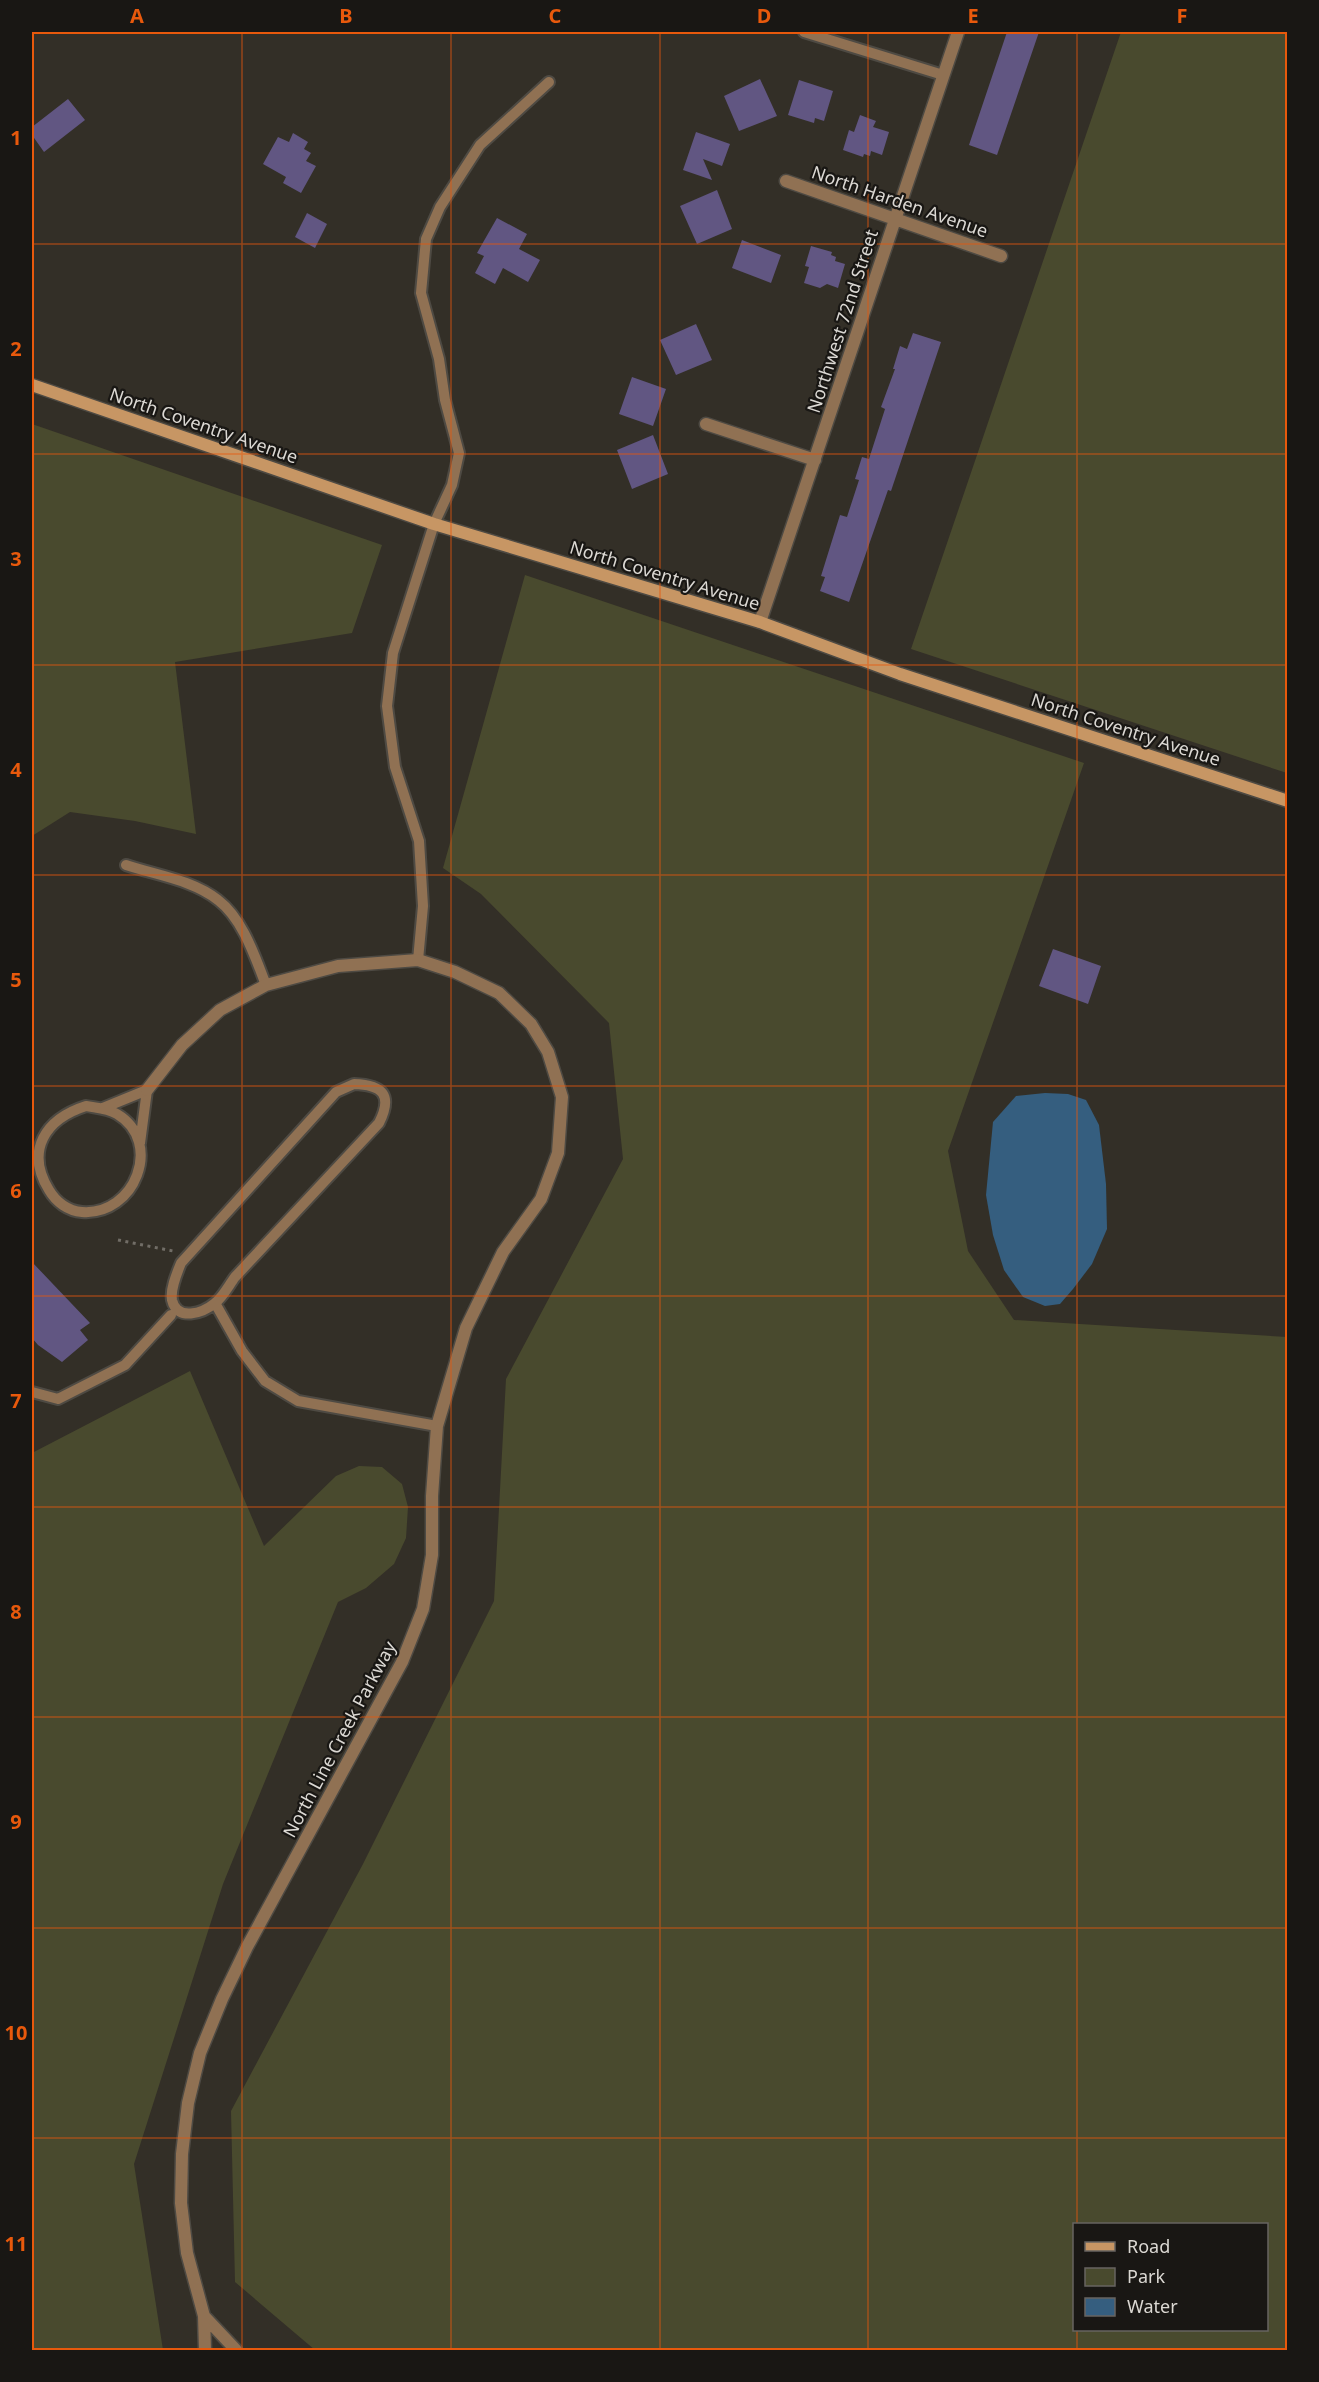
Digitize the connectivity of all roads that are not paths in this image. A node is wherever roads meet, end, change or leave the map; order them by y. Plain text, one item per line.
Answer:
1 (804, 32) edge
2 (958, 32) edge
3 (943, 75) junction
4 (549, 82) dead end
5 (786, 181) dead end
6 (895, 217) junction
7 (1001, 256) dead end
8 (32, 386) edge
9 (705, 424) dead end
10 (815, 460) junction
11 (434, 524) junction
12 (760, 622) junction
13 (1287, 801) edge
14 (126, 865) dead end
15 (418, 960) junction
16 (266, 985) junction
17 (147, 1090) junction
18 (103, 1108) junction
19 (140, 1144) junction
20 (215, 1303) junction
21 (171, 1315) dead end
22 (32, 1392) edge
23 (437, 1426) junction
24 (204, 2316) junction
25 (205, 2350) edge
26 (236, 2350) edge

1 - 3 lane
2 - 3 street, Northwest 72nd Street
3 - 6 street, Northwest 72nd Street
4 - 11 lane
5 - 6 street, North Harden Avenue
6 - 7 street, North Harden Avenue
6 - 10 street, Northwest 72nd Street
8 - 11 street, North Coventry Avenue
9 - 10 street
10 - 12 street, Northwest 72nd Street
11 - 12 street, North Coventry Avenue
11 - 15 lane
12 - 13 street, North Coventry Avenue
14 - 16 lane
15 - 16 street, North Line Creek Parkway
15 - 23 street, North Line Creek Parkway
16 - 17 street, North Line Creek Parkway
17 - 18 lane
17 - 19 lane
18 - 19 lane
18 - 19 lane
20 - 20 lane
20 - 23 lane
21 - 22 lane
23 - 24 street, North Line Creek Parkway
24 - 25 street, North Line Creek Parkway
24 - 26 street, North Line Creek Parkway

